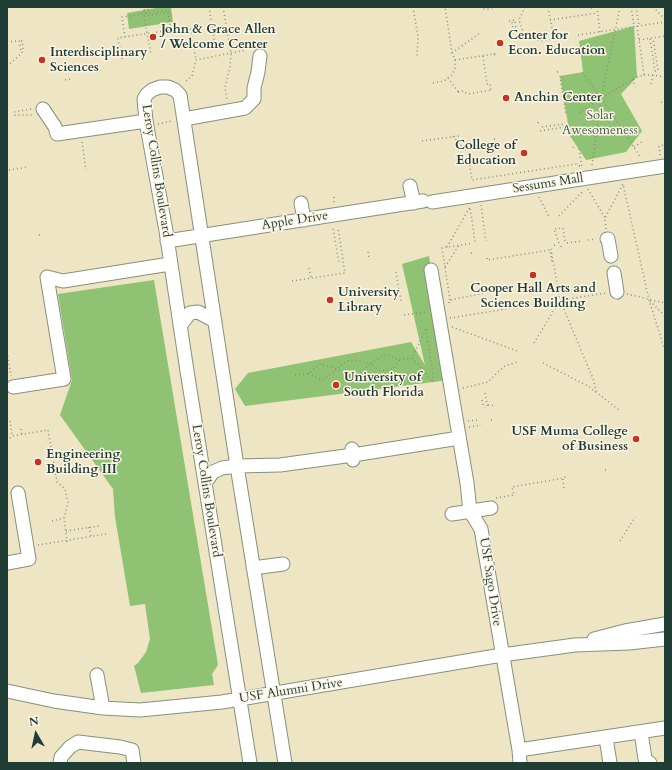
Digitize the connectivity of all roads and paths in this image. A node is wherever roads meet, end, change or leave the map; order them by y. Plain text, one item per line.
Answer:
1 (143, 7) edge
2 (147, 7) edge
3 (208, 7) edge
4 (223, 7) edge
5 (413, 7) edge
6 (445, 7) edge
7 (480, 7) edge
8 (493, 7) edge
9 (525, 7) edge
10 (548, 7) edge
11 (597, 7) edge
12 (620, 7) edge
13 (631, 7) edge
14 (636, 7) edge
15 (653, 7) edge
16 (591, 8) edge
17 (144, 10) junction
18 (597, 13) junction
19 (144, 15) junction
20 (550, 20) junction
21 (665, 20) edge
22 (509, 21) dead end
23 (512, 22) dead end
24 (637, 26) junction
25 (171, 30) junction
26 (615, 30) junction
27 (600, 32) junction
28 (147, 33) junction
29 (480, 33) dead end
30 (578, 35) dead end
31 (665, 36) edge
32 (125, 37) junction
33 (651, 38) junction
34 (639, 40) junction
35 (7, 42) edge
36 (215, 44) dead end
37 (246, 50) dead end
38 (154, 51) dead end
39 (150, 52) junction
40 (497, 52) dead end
41 (231, 53) junction
42 (452, 53) junction
43 (151, 54) dead end
44 (494, 54) junction
45 (260, 56) dead end
46 (417, 56) dead end
47 (483, 56) junction
48 (498, 56) dead end
49 (122, 59) dead end
50 (196, 60) junction
51 (455, 60) junction
52 (7, 66) edge
53 (9, 69) dead end
54 (583, 73) dead end
55 (644, 75) junction
56 (653, 75) junction
57 (560, 76) dead end
58 (665, 77) edge
59 (448, 78) junction
60 (70, 79) dead end
61 (633, 79) junction
62 (66, 80) dead end
63 (186, 81) dead end
64 (433, 83) dead end
65 (651, 84) dead end
66 (636, 87) dead end
67 (601, 98) junction
68 (661, 102) dead end
69 (228, 104) dead end
70 (665, 105) edge
71 (33, 111) junction
72 (579, 113) dead end
73 (566, 115) dead end
74 (181, 120) junction
75 (149, 123) junction
76 (565, 124) dead end
77 (542, 127) dead end
78 (565, 127) dead end
79 (541, 133) dead end
80 (453, 136) junction
81 (459, 136) dead end
82 (422, 141) dead end
83 (643, 141) dead end
84 (468, 142) dead end
85 (665, 145) edge
86 (634, 147) junction
87 (467, 148) junction
88 (579, 149) dead end
89 (641, 158) dead end
90 (663, 160) edge
91 (576, 164) dead end
92 (592, 165) dead end
93 (28, 167) dead end
94 (582, 167) dead end
95 (10, 170) dead end
96 (520, 173) junction
97 (521, 178) dead end
98 (410, 186) dead end
99 (588, 189) dead end
100 (585, 190) dead end
101 (539, 196) dead end
102 (334, 197) dead end
103 (301, 202) dead end
104 (423, 202) junction
105 (335, 205) dead end
106 (481, 206) dead end
107 (558, 216) dead end
108 (549, 217) dead end
109 (605, 218) junction
110 (304, 220) junction
111 (338, 228) dead end
112 (333, 229) dead end
113 (202, 236) junction
114 (605, 236) junction
115 (588, 240) dead end
116 (167, 241) junction
117 (486, 241) dead end
118 (582, 241) dead end
119 (559, 243) dead end
120 (459, 245) junction
121 (447, 247) junction
122 (551, 249) dead end
123 (368, 252) dead end
124 (611, 256) dead end
125 (486, 258) dead end
126 (369, 259) dead end
127 (553, 261) junction
128 (339, 263) dead end
129 (170, 264) junction
130 (445, 267) junction
131 (309, 268) dead end
132 (431, 270) dead end
133 (396, 272) dead end
134 (614, 273) dead end
135 (311, 278) junction
136 (292, 282) dead end
137 (484, 290) dead end
138 (617, 292) junction
139 (450, 300) junction
140 (560, 300) junction
141 (649, 300) junction
142 (401, 301) dead end
143 (665, 303) edge
144 (447, 308) dead end
145 (426, 312) dead end
146 (404, 315) dead end
147 (665, 316) edge
148 (446, 319) dead end
149 (215, 322) junction
150 (447, 325) dead end
151 (180, 326) junction
152 (534, 343) dead end
153 (518, 351) dead end
154 (665, 351) edge
155 (7, 353) edge
156 (412, 358) junction
157 (399, 360) junction
158 (517, 362) dead end
159 (543, 362) dead end
160 (370, 364) junction
161 (337, 369) junction
162 (308, 374) junction
163 (295, 375) dead end
164 (12, 382) joint
165 (457, 389) dead end
166 (596, 392) junction
167 (485, 393) dead end
168 (482, 400) dead end
169 (496, 406) dead end
170 (484, 408) dead end
171 (619, 410) dead end
172 (478, 420) dead end
173 (491, 420) dead end
174 (494, 420) dead end
175 (7, 421) edge
176 (470, 421) dead end
177 (481, 425) dead end
178 (469, 427) dead end
179 (21, 429) dead end
180 (22, 435) junction
181 (12, 436) junction
182 (459, 438) junction
183 (7, 441) edge
184 (237, 466) junction
185 (605, 470) dead end
186 (608, 470) dead end
187 (533, 481) dead end
188 (205, 483) junction
189 (531, 484) junction
190 (564, 490) dead end
191 (18, 493) dead end
192 (492, 503) joint
193 (470, 511) junction
194 (452, 514) dead end
195 (635, 517) dead end
196 (64, 518) junction
197 (52, 521) dead end
198 (98, 526) dead end
199 (89, 527) junction
200 (66, 530) junction
201 (106, 534) dead end
202 (91, 536) junction
203 (67, 541) junction
204 (620, 541) dead end
205 (33, 546) dead end
206 (7, 563) edge
207 (283, 564) dead end
208 (253, 568) junction
209 (665, 624) edge
210 (665, 640) edge
211 (575, 644) junction
212 (502, 655) junction
213 (97, 675) dead end
214 (7, 691) edge
215 (274, 694) junction
216 (240, 699) junction
217 (103, 708) junction
218 (665, 728) edge
219 (641, 732) junction
220 (606, 738) junction
221 (519, 757) edge
222 (60, 763) edge
223 (134, 763) edge
224 (250, 763) edge
225 (285, 763) edge
226 (610, 763) edge
227 (650, 763) edge

1 - 17 path
2 - 17 path
3 - 36 path
4 - 41 path
5 - 46 path
6 - 42 path
7 - 8 path
9 - 20 path
10 - 20 path
11 - 16 path
11 - 18 path
12 - 26 path
13 - 24 path
14 - 24 path
15 - 21 path
17 - 19 path
18 - 20 path
18 - 27 path
19 - 25 path
19 - 28 path
19 - 32 path
21 - 24 path
22 - 23 path
24 - 26 path
24 - 34 path
25 - 28 path
25 - 50 path
26 - 27 path
26 - 67 path
27 - 30 path
28 - 32 path
28 - 39 path
29 - 42 path
31 - 33 path
32 - 49 path
33 - 33 path
33 - 34 path
34 - 55 path
35 - 52 path
37 - 41 path
38 - 39 path
39 - 43 path
40 - 44 path
41 - 50 path
41 - 69 path
42 - 51 path
44 - 47 path
44 - 48 path
45 - 74 street
47 - 51 path
47 - 59 path
50 - 63 path
51 - 59 path
52 - 53 path
54 - 67 path
55 - 56 path
55 - 61 path
56 - 58 path
56 - 65 path
57 - 73 path
59 - 64 path
60 - 62 path
61 - 66 path
61 - 67 path
67 - 72 path
67 - 86 path
67 - 92 path
68 - 70 path
71 - 71 path
71 - 75 street
74 - 75 path
74 - 75 street, Leroy Collins Boulevard
74 - 113 street, Leroy Collins Boulevard
75 - 116 street, Leroy Collins Boulevard
76 - 77 path
78 - 79 path
80 - 81 path
80 - 82 path
80 - 87 path
83 - 86 path
84 - 87 path
85 - 90 path
86 - 89 path
87 - 96 path
88 - 94 path
90 - 104 street, Sessums Mall
91 - 96 path
93 - 95 path
96 - 97 path
98 - 104 street
99 - 109 path
100 - 107 path
101 - 108 path
102 - 105 path
103 - 110 street
104 - 110 street, Apple Drive
106 - 117 path
109 - 114 path
109 - 141 path
110 - 113 street, Apple Drive
111 - 135 path
112 - 128 path
113 - 116 street, Apple Drive
113 - 149 street, Leroy Collins Boulevard
114 - 115 path
114 - 124 street
116 - 129 street, Leroy Collins Boulevard
118 - 119 path
120 - 121 path
120 - 121 path
120 - 130 path
121 - 130 path
122 - 127 path
123 - 126 path
125 - 127 path
127 - 140 path
129 - 151 street, Leroy Collins Boulevard
129 - 164 street
130 - 139 path
131 - 135 path
132 - 182 street, USF Sago Drive
133 - 142 path
134 - 138 street
135 - 136 path
137 - 139 path
138 - 140 path
138 - 141 path
139 - 144 path
140 - 148 path
140 - 152 path
140 - 166 path
141 - 143 path
141 - 147 path
141 - 154 path
145 - 146 path
149 - 151 street
149 - 184 street, Leroy Collins Boulevard
150 - 153 path
151 - 188 street, Leroy Collins Boulevard
155 - 164 path
156 - 156 path
156 - 157 path
157 - 160 path
157 - 160 path
158 - 165 path
159 - 166 path
160 - 161 path
160 - 161 path
161 - 162 path
161 - 162 path
162 - 163 path
166 - 171 path
167 - 169 path
168 - 170 path
172 - 176 path
173 - 174 path
175 - 181 path
177 - 178 path
179 - 180 path
180 - 181 path
180 - 196 path
181 - 183 path
182 - 184 street
182 - 193 street, USF Sago Drive
184 - 188 street
184 - 208 street, Leroy Collins Boulevard
185 - 186 path
187 - 189 path
188 - 216 street, Leroy Collins Boulevard
189 - 190 path
189 - 192 path
191 - 206 street
192 - 193 street
193 - 194 street
193 - 212 street, USF Sago Drive
195 - 204 path
196 - 197 path
196 - 200 path
198 - 199 path
199 - 200 path
199 - 202 path
200 - 203 path
201 - 202 path
202 - 203 path
203 - 205 path
207 - 208 street
208 - 215 street, Leroy Collins Boulevard
209 - 211 street, USF Alumni Drive
210 - 211 street, USF Alumni Drive
211 - 212 street, USF Alumni Drive
212 - 215 street, USF Alumni Drive
212 - 221 street, USF Sago Drive
213 - 217 street
214 - 217 street, USF Alumni Drive
215 - 216 street, USF Alumni Drive
215 - 225 street, Leroy Collins Boulevard
216 - 217 street, USF Alumni Drive
216 - 224 street, Leroy Collins Boulevard
218 - 219 street, USF Sago Drive
219 - 220 street, USF Sago Drive
219 - 227 street
220 - 221 street, USF Sago Drive
220 - 226 street
222 - 223 street

